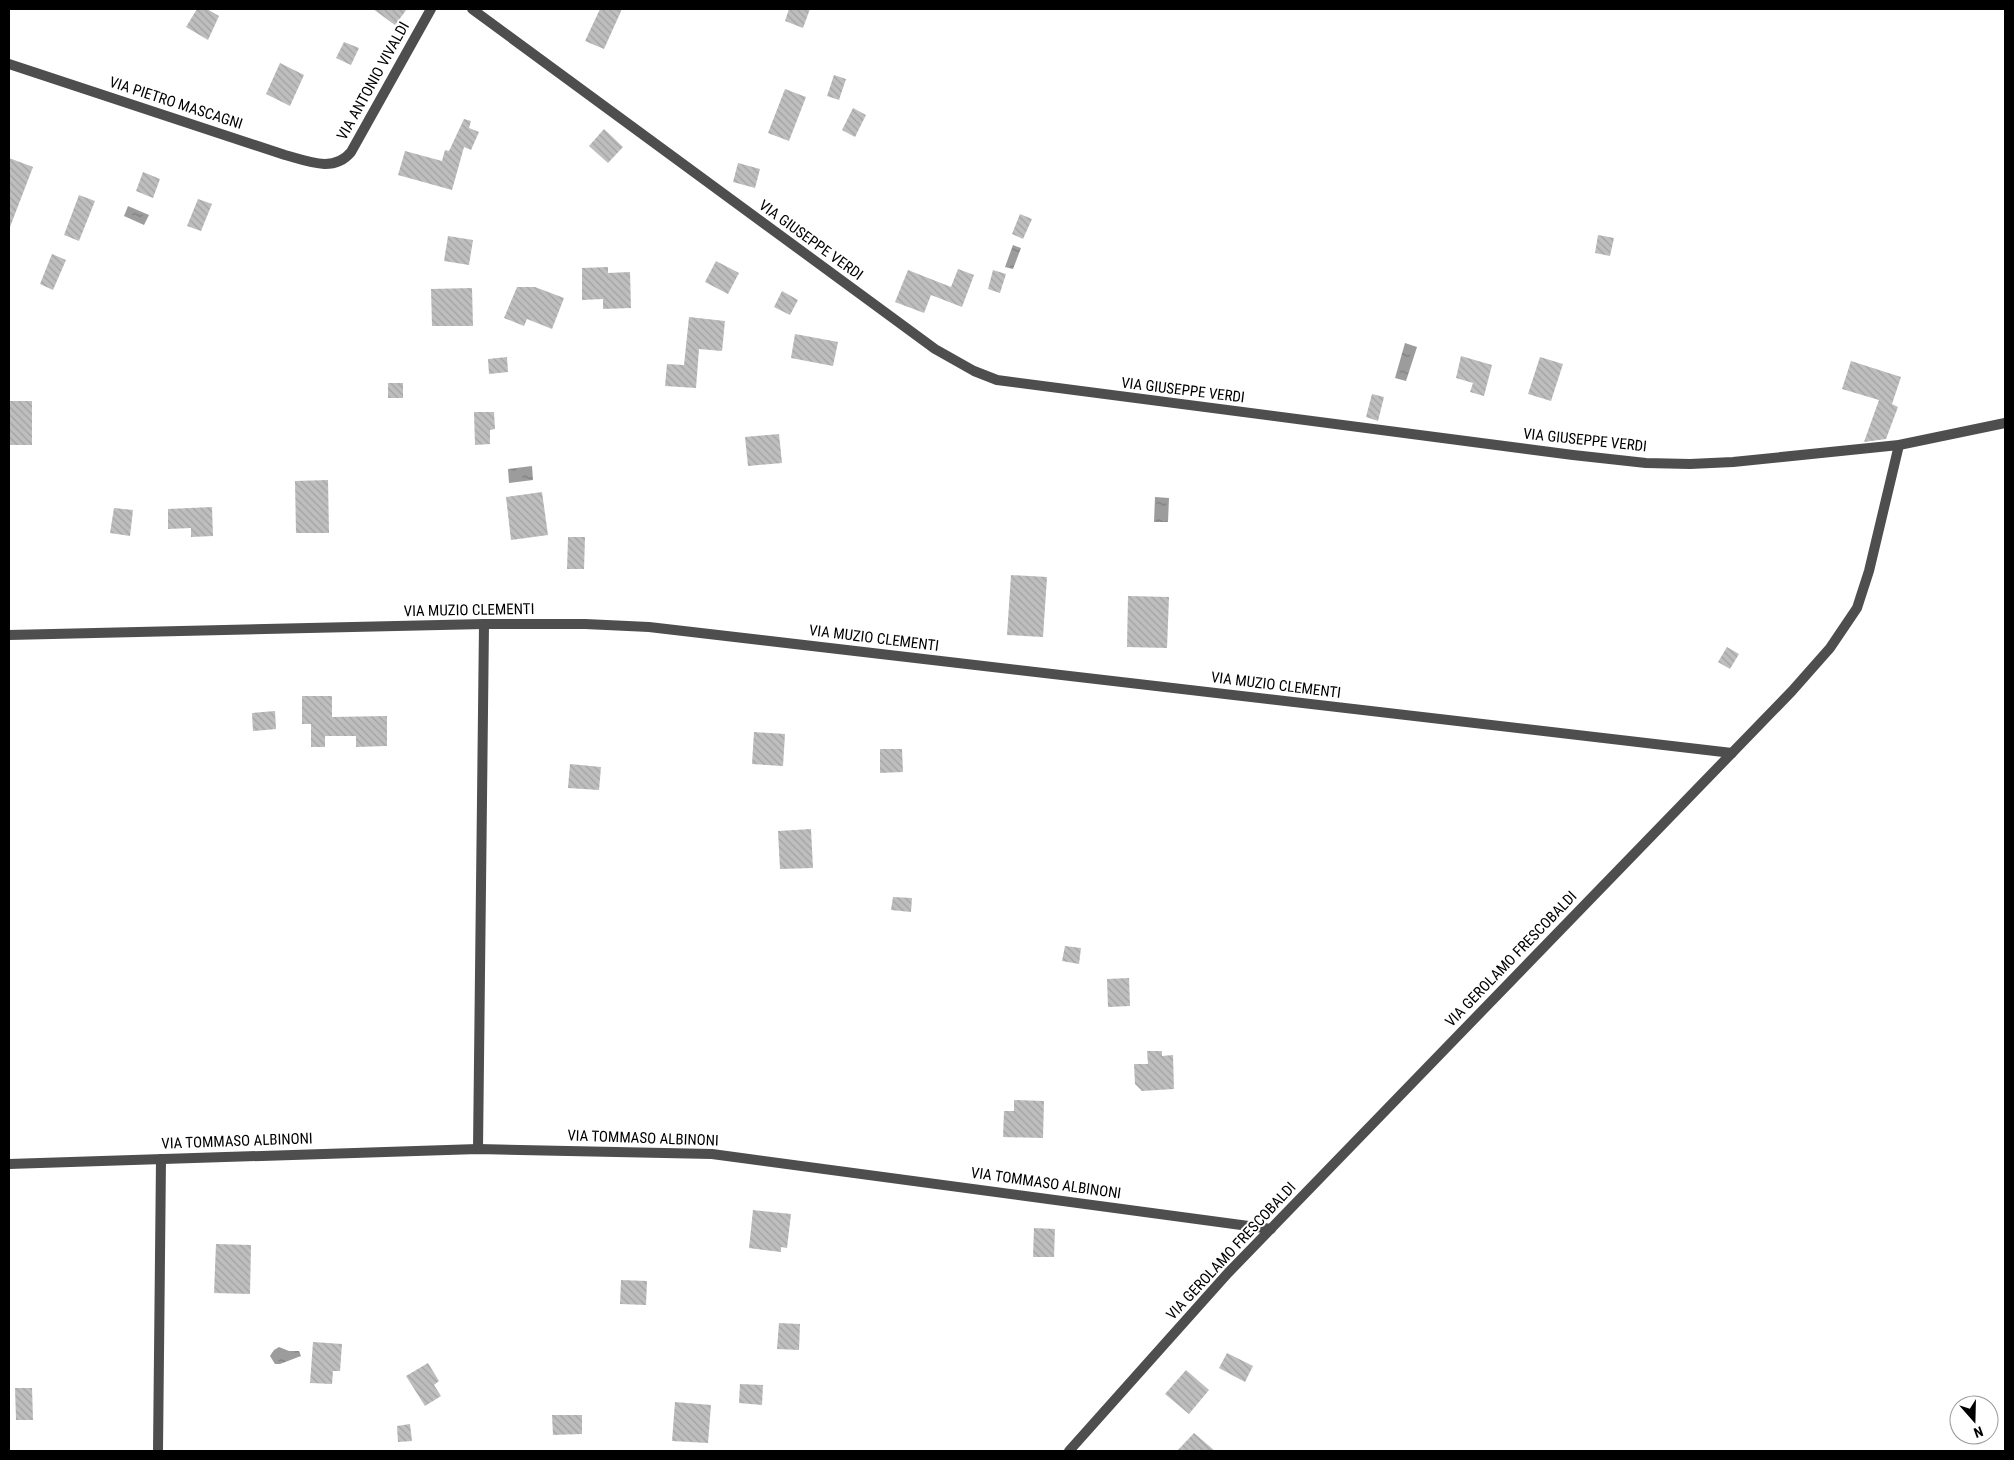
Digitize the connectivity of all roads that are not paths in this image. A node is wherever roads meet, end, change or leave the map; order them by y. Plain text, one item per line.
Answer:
1 (431, 9) edge
2 (472, 9) edge
3 (9, 64) edge
4 (336, 163) joint
5 (2005, 423) edge
6 (1898, 445) junction
7 (484, 624) junction
8 (9, 635) edge
9 (1732, 753) junction
10 (478, 1149) junction
11 (161, 1159) junction
12 (9, 1164) edge
13 (1271, 1229) junction
14 (158, 1451) edge
15 (1069, 1451) edge

1 - 4 street, VIA ANTONIO VIVALDI
2 - 6 street, VIA GIUSEPPE VERDI
3 - 4 street, VIA PIETRO MASCAGNI
5 - 6 street, VIA GIUSEPPE VERDI
6 - 9 street, VIA GEROLAMO FRESCOBALDI
7 - 8 street, VIA MUZIO CLEMENTI
7 - 9 street, VIA MUZIO CLEMENTI
7 - 10 street
9 - 13 street, VIA GEROLAMO FRESCOBALDI
10 - 11 street, VIA TOMMASO ALBINONI
10 - 13 street, VIA TOMMASO ALBINONI
11 - 12 street, VIA TOMMASO ALBINONI
11 - 14 street
13 - 15 street, VIA GEROLAMO FRESCOBALDI

